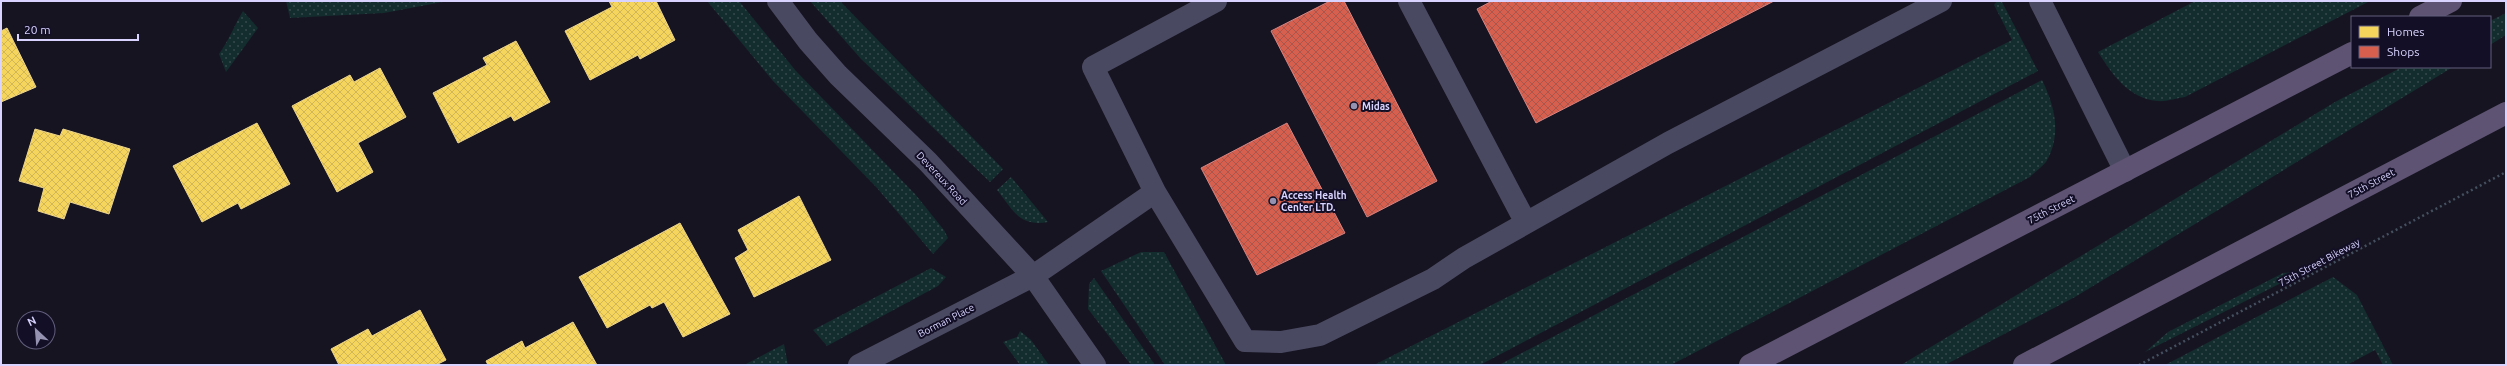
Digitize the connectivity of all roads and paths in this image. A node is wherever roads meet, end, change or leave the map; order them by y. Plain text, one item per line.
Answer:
1 (778, 1) edge
2 (1216, 1) edge
3 (1409, 1) edge
4 (1941, 1) edge
5 (2040, 1) edge
6 (2451, 1) edge
7 (2422, 16) edge
8 (2351, 54) edge
9 (2506, 113) edge
10 (2125, 171) junction
11 (2506, 172) edge
12 (1155, 192) junction
13 (1526, 223) junction
14 (1033, 276) junction
15 (859, 365) edge
16 (1095, 365) edge
17 (1750, 365) edge
18 (2024, 365) edge
19 (2138, 365) edge

1 - 14 street, Devereux Road
2 - 12 street
3 - 13 street
4 - 13 street
5 - 10 street
6 - 7 main road
8 - 10 main road, 75th Street
9 - 18 main road, 75th Street
10 - 17 main road, 75th Street
11 - 19 path, 75th Street Bikeway
12 - 13 street
12 - 14 street, Borman Place
14 - 15 street, Borman Place
14 - 16 street, Devereux Road

